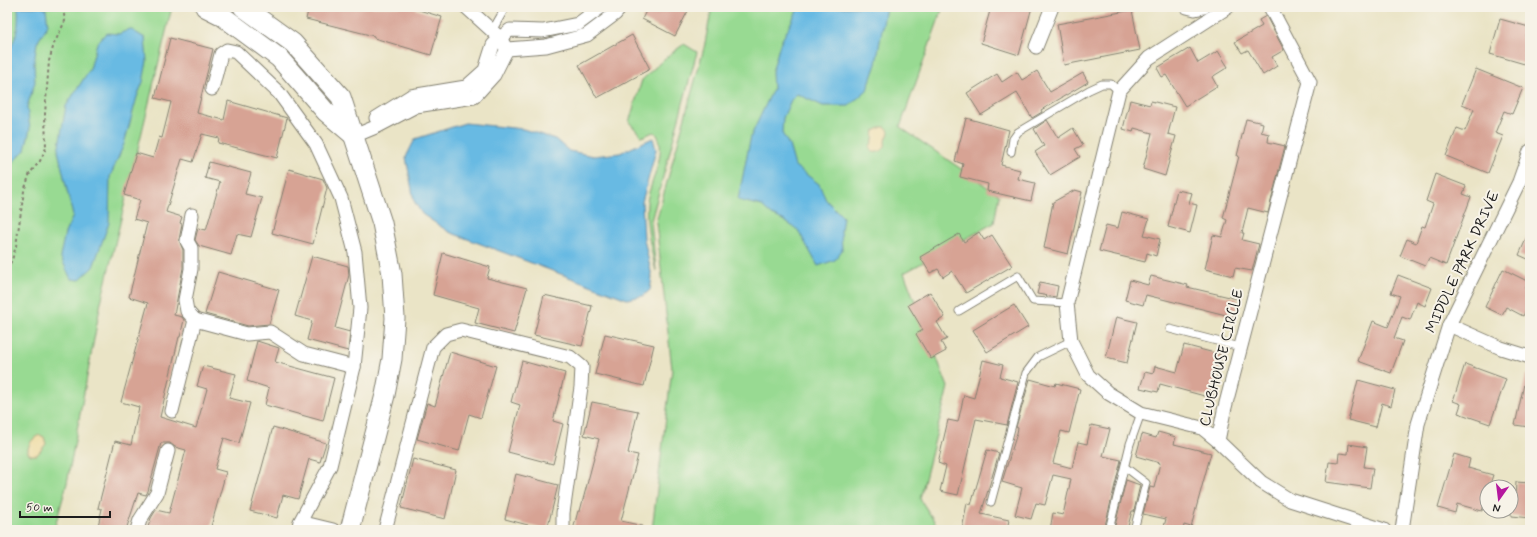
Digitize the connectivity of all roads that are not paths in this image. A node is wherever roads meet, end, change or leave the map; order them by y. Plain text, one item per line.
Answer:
1 (205, 7) edge
2 (243, 7) edge
3 (466, 7) edge
4 (504, 7) edge
5 (601, 7) edge
6 (621, 7) edge
7 (1052, 7) edge
8 (1187, 7) edge
9 (1204, 7) edge
10 (1228, 7) edge
11 (1270, 7) edge
12 (496, 34) junction
13 (1036, 47) dead end
14 (507, 49) junction
15 (212, 89) dead end
16 (1119, 91) junction
17 (354, 136) junction
18 (1530, 151) edge
19 (1011, 152) dead end
20 (192, 215) dead end
21 (1067, 303) junction
22 (959, 311) dead end
23 (195, 320) junction
24 (1448, 325) junction
25 (1170, 329) dead end
26 (1071, 340) junction
27 (1240, 347) junction
28 (1530, 357) edge
29 (354, 367) junction
30 (172, 411) dead end
31 (1141, 413) junction
32 (1218, 441) junction
33 (168, 451) dead end
34 (1125, 467) junction
35 (991, 502) dead end
36 (299, 526) edge
37 (137, 530) edge
38 (333, 530) edge
39 (350, 530) edge
40 (385, 530) edge
41 (563, 530) edge
42 (1109, 530) edge
43 (1134, 530) edge
44 (1384, 530) edge
45 (1402, 530) edge

1 - 17 street
2 - 17 street
3 - 12 street
4 - 12 lane
5 - 12 street
6 - 14 street
7 - 13 street
8 - 9 street
10 - 16 street, CLUBHOUSE CIRCLE
11 - 27 street, CLUBHOUSE CIRCLE
12 - 14 street
12 - 17 street
14 - 17 street
15 - 29 street
16 - 19 lane
16 - 21 street, CLUBHOUSE CIRCLE
17 - 39 street
18 - 24 street, MIDDLE PARK DRIVE
20 - 23 street
21 - 22 lane
21 - 26 street, CLUBHOUSE CIRCLE
23 - 29 street
23 - 30 street
24 - 28 street
24 - 45 street, MIDDLE PARK DRIVE
25 - 27 lane
26 - 31 street, CLUBHOUSE CIRCLE
26 - 35 lane
27 - 32 street, CLUBHOUSE CIRCLE
29 - 36 street
31 - 32 street, CLUBHOUSE CIRCLE
31 - 34 lane
32 - 44 street
33 - 37 street
34 - 42 lane
34 - 43 lane
36 - 38 street
40 - 41 street

